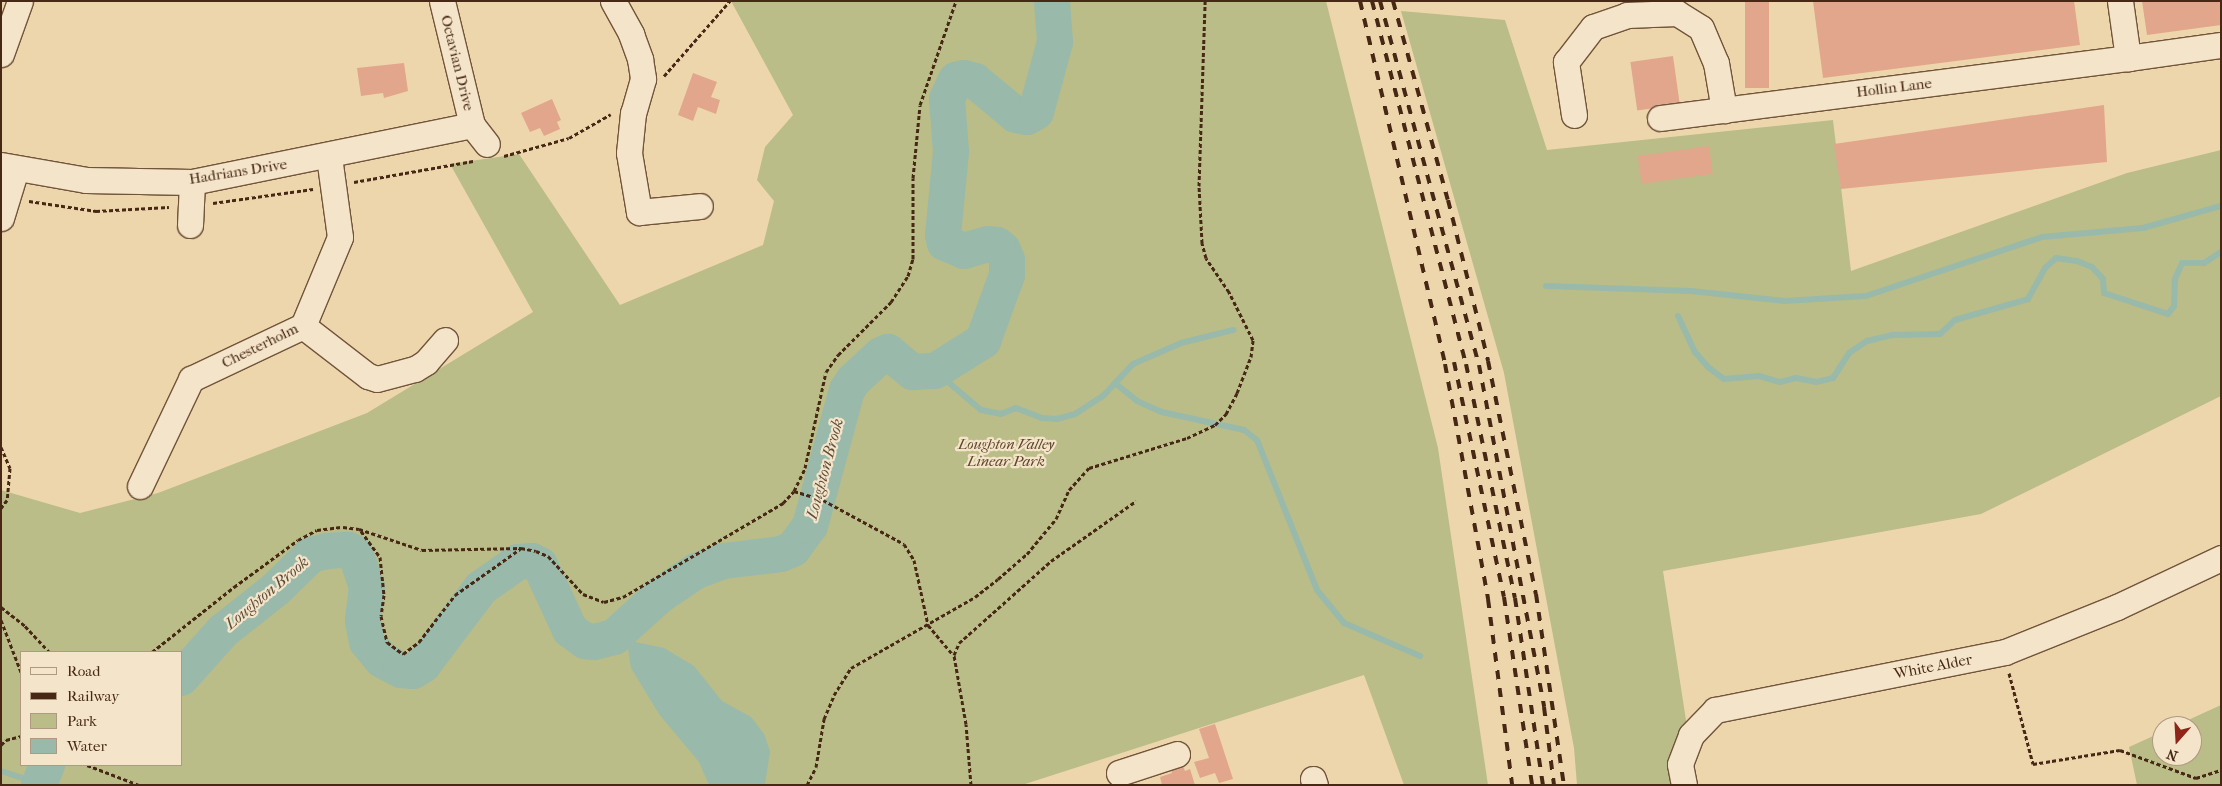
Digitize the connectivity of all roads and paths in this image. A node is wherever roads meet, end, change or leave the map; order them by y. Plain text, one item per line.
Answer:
1 (20, 1) edge
2 (442, 1) edge
3 (613, 1) edge
4 (956, 1) edge
5 (1205, 1) edge
6 (2120, 1) edge
7 (2221, 45) edge
8 (1, 54) edge
9 (2128, 58) junction
10 (1724, 110) junction
11 (1574, 116) dead end
12 (1660, 118) dead end
13 (479, 135) joint
14 (329, 157) junction
15 (9, 167) edge
16 (192, 182) junction
17 (700, 206) dead end
18 (1, 218) edge
19 (190, 225) dead end
20 (304, 326) junction
21 (445, 340) dead end
22 (1, 447) edge
23 (140, 486) dead end
24 (794, 491) junction
25 (1136, 501) dead end
26 (1, 508) edge
27 (359, 529) junction
28 (521, 548) junction
29 (2221, 558) edge
30 (1, 607) edge
31 (1, 620) edge
32 (928, 625) junction
33 (48, 651) edge
34 (153, 651) edge
35 (2005, 652) junction
36 (954, 655) junction
37 (20, 669) edge
38 (20, 736) edge
39 (1, 745) edge
40 (1177, 754) dead end
41 (90, 766) edge
42 (2221, 770) edge
43 (1118, 772) dead end
44 (1146, 775) edge
45 (139, 785) edge
46 (807, 785) edge
47 (971, 785) edge
48 (1684, 785) edge

1 - 8 street
2 - 13 street, Octavian Drive
3 - 17 street
4 - 24 path
5 - 32 path
6 - 9 street
7 - 9 street, Hollin Lane
9 - 10 street, Hollin Lane
10 - 11 street
10 - 12 street, Hollin Lane
13 - 14 street, Hadrians Drive
14 - 16 street, Hadrians Drive
14 - 20 street, Chesterholm
15 - 16 street, Hadrians Drive
15 - 18 street
16 - 19 street
20 - 21 street
20 - 23 street, Chesterholm
22 - 26 path
24 - 28 path
24 - 32 path
25 - 36 path
27 - 28 path
27 - 28 path
27 - 34 path
29 - 35 street, White Alder
30 - 33 path
31 - 37 path
32 - 36 path
32 - 46 path
35 - 42 path
35 - 48 street, White Alder
36 - 47 path
38 - 39 path
40 - 44 street
41 - 45 path
43 - 44 street

